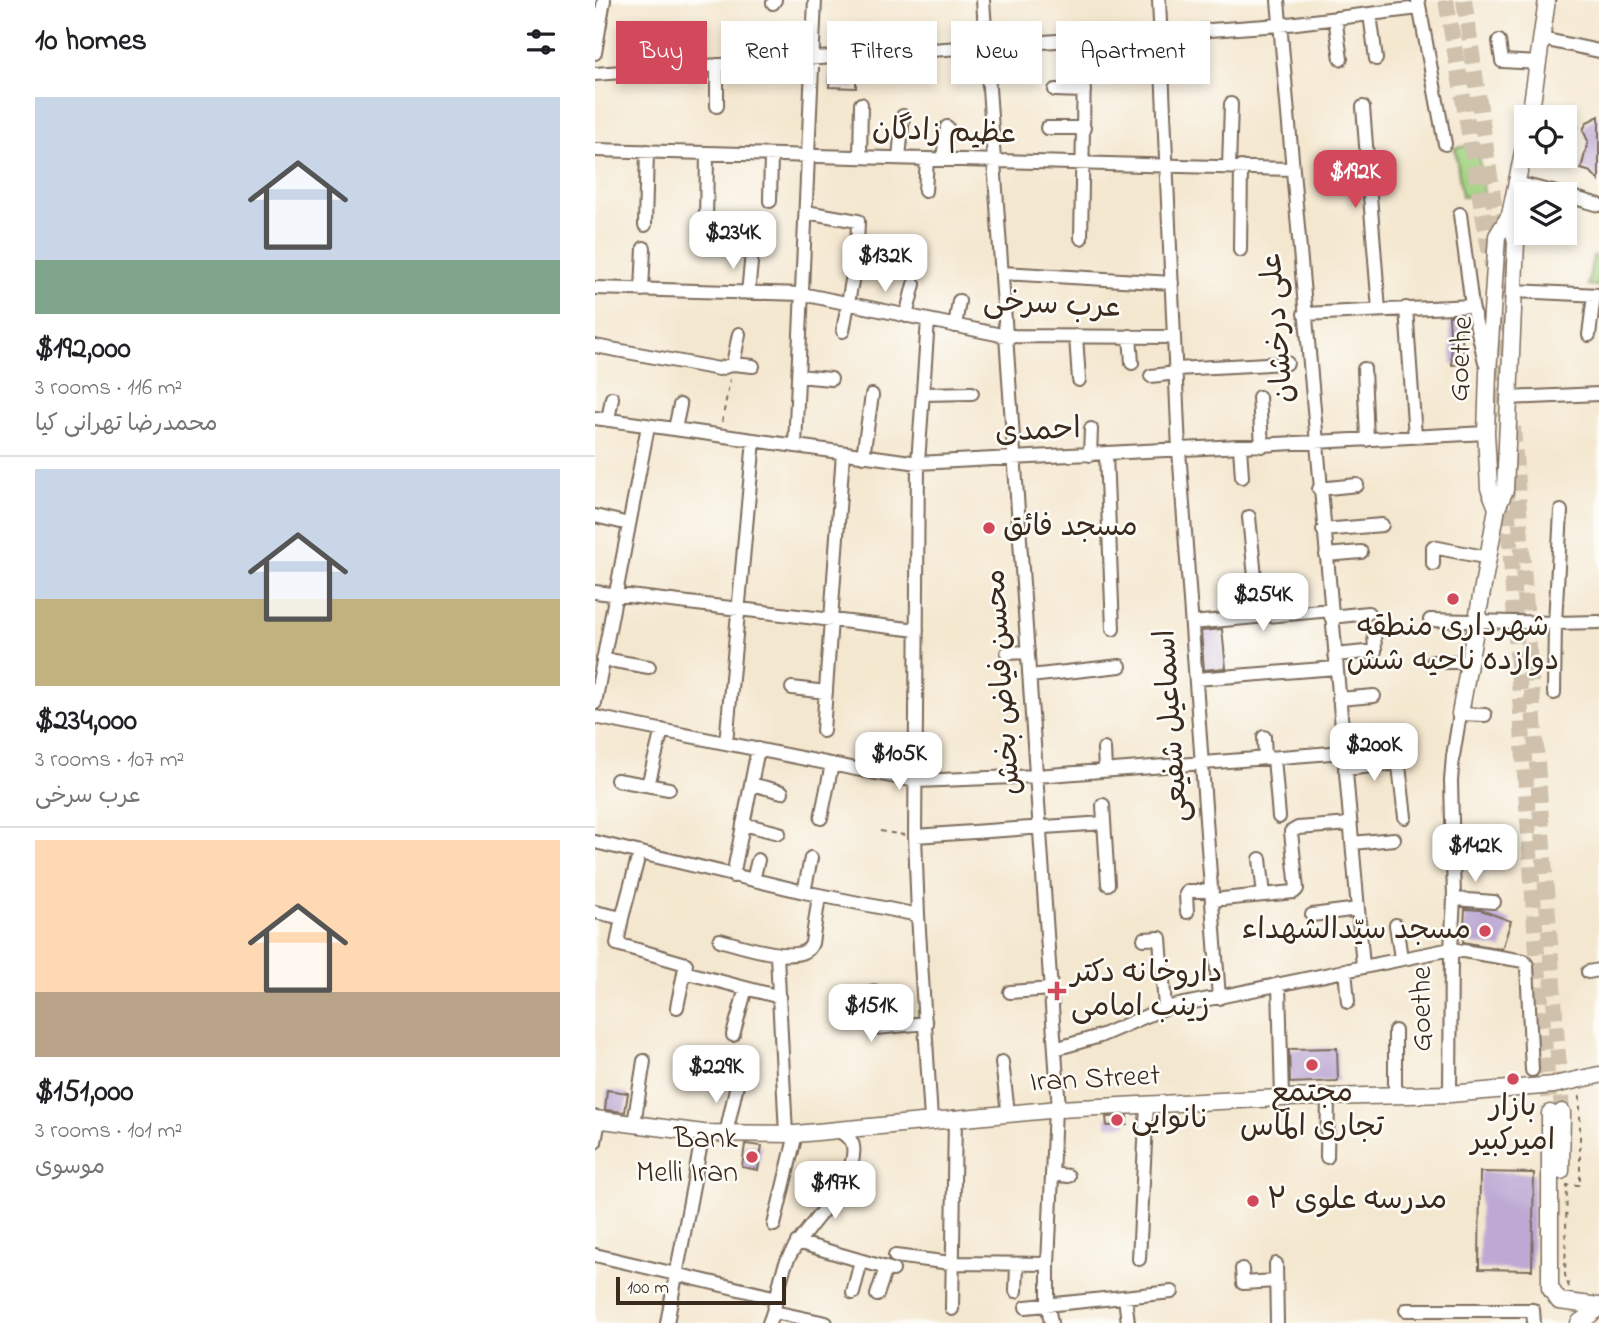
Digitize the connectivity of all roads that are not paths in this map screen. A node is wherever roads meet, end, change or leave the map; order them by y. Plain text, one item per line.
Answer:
1 (605, 0) edge
2 (815, 0) edge
3 (983, 0) edge
4 (1159, 0) edge
5 (1278, 0) edge
6 (1548, 0) edge
7 (595, 1) edge
8 (1419, 4) edge
9 (1370, 14) junction
10 (1335, 18) junction
11 (984, 21) edge
12 (1160, 21) edge
13 (1280, 25) junction
14 (1210, 30) edge
15 (1542, 39) junction
16 (1499, 41) dead end
17 (951, 48) edge
18 (1599, 51) edge
19 (595, 53) edge
20 (813, 58) joint
21 (1341, 59) dead end
22 (1376, 59) dead end
23 (1539, 62) junction
24 (716, 65) junction
25 (721, 65) edge
26 (595, 74) edge
27 (812, 84) edge
28 (989, 84) edge
29 (1084, 84) edge
30 (1162, 84) edge
31 (1055, 90) dead end
32 (1084, 91) junction
33 (861, 104) dead end
34 (1231, 104) dead end
35 (1532, 105) edge
36 (717, 106) dead end
37 (1363, 107) dead end
38 (903, 116) dead end
39 (947, 127) dead end
40 (1047, 128) dead end
41 (1084, 128) junction
42 (1445, 144) dead end
43 (595, 150) edge
44 (647, 152) junction
45 (707, 153) junction
46 (771, 155) junction
47 (808, 156) junction
48 (860, 157) junction
49 (899, 158) junction
50 (927, 159) junction
51 (943, 159) junction
52 (994, 161) junction
53 (1083, 163) junction
54 (1166, 165) junction
55 (1235, 167) junction
56 (1292, 169) junction
57 (925, 191) dead end
58 (1514, 197) edge
59 (1577, 199) edge
60 (770, 201) dead end
61 (1599, 205) edge
62 (806, 212) junction
63 (1460, 214) dead end
64 (1510, 215) junction
65 (645, 225) dead end
66 (706, 226) dead end
67 (1081, 238) dead end
68 (644, 248) dead end
69 (857, 248) dead end
70 (1240, 250) dead end
71 (752, 253) dead end
72 (1002, 273) junction
73 (853, 275) dead end
74 (1171, 283) junction
75 (914, 284) dead end
76 (595, 288) edge
77 (642, 290) junction
78 (1514, 291) junction
79 (748, 293) junction
80 (802, 294) junction
81 (1596, 295) edge
82 (959, 301) dead end
83 (848, 303) junction
84 (1472, 306) junction
85 (1406, 309) junction
86 (1380, 310) junction
87 (1304, 314) junction
88 (906, 316) junction
89 (928, 320) junction
90 (955, 326) junction
91 (843, 331) dead end
92 (739, 334) dead end
93 (1589, 335) dead end
94 (1006, 336) junction
95 (1076, 336) junction
96 (1130, 336) junction
97 (1174, 337) junction
98 (595, 346) edge
99 (1132, 363) dead end
100 (1287, 363) dead end
101 (733, 365) junction
102 (753, 366) dead end
103 (1364, 369) dead end
104 (1176, 371) junction
105 (1488, 373) junction
106 (798, 376) junction
107 (1151, 376) dead end
108 (831, 379) dead end
109 (1079, 380) dead end
110 (972, 393) dead end
111 (923, 394) junction
112 (1599, 394) edge
113 (872, 395) dead end
114 (1259, 397) dead end
115 (612, 398) dead end
116 (1509, 398) junction
117 (680, 405) dead end
118 (601, 419) edge
119 (648, 426) junction
120 (675, 429) junction
121 (1091, 429) dead end
122 (1415, 437) junction
123 (754, 440) junction
124 (1367, 440) junction
125 (1487, 441) junction
126 (1315, 443) junction
127 (795, 446) junction
128 (1262, 446) junction
129 (1240, 447) junction
130 (1506, 448) junction
131 (1179, 450) junction
132 (843, 453) junction
133 (1106, 454) junction
134 (1090, 455) junction
135 (863, 456) junction
136 (1014, 459) junction
137 (918, 463) junction
138 (1242, 477) dead end
139 (1357, 485) dead end
140 (1319, 489) junction
141 (1497, 508) junction
142 (1561, 511) dead end
143 (595, 516) edge
144 (1249, 517) dead end
145 (629, 524) junction
146 (1382, 525) dead end
147 (1323, 530) junction
148 (1361, 552) dead end
149 (1326, 555) junction
150 (1489, 558) junction
151 (1433, 564) dead end
152 (595, 592) edge
153 (616, 594) junction
154 (738, 609) junction
155 (1368, 613) dead end
156 (1331, 614) junction
157 (1259, 617) junction
158 (831, 620) junction
159 (1430, 620) dead end
160 (1478, 620) junction
161 (1599, 622) edge
162 (1192, 623) junction
163 (1555, 623) junction
164 (1113, 629) dead end
165 (917, 630) junction
166 (1374, 632) dead end
167 (1028, 652) junction
168 (1007, 653) dead end
169 (603, 659) junction
170 (1335, 661) junction
171 (1433, 662) dead end
172 (1470, 662) junction
173 (1120, 666) dead end
174 (649, 667) dead end
175 (1030, 676) junction
176 (1196, 678) junction
177 (792, 688) dead end
178 (826, 692) junction
179 (1555, 693) dead end
180 (1374, 696) dead end
181 (1339, 699) junction
182 (595, 703) edge
183 (1460, 714) junction
184 (1485, 715) dead end
185 (595, 717) edge
186 (662, 730) junction
187 (823, 732) dead end
188 (1342, 734) junction
189 (1264, 737) dead end
190 (726, 743) junction
191 (758, 749) junction
192 (1104, 749) dead end
193 (1344, 752) junction
194 (1270, 758) junction
195 (1202, 763) junction
196 (1399, 763) junction
197 (832, 764) junction
198 (1345, 769) junction
199 (1105, 770) junction
200 (1037, 776) junction
201 (617, 780) dead end
202 (916, 780) junction
203 (751, 784) junction
204 (648, 785) junction
205 (669, 789) dead end
206 (782, 792) dead end
207 (1103, 805) dead end
208 (1279, 817) dead end
209 (1405, 817) dead end
210 (821, 818) dead end
211 (1104, 823) junction
212 (743, 824) junction
213 (1350, 824) junction
214 (1040, 828) junction
215 (779, 834) dead end
216 (915, 836) junction
217 (1394, 839) dead end
218 (595, 842) edge
219 (1352, 843) junction
220 (811, 858) dead end
221 (1260, 859) dead end
222 (758, 860) dead end
223 (637, 862) dead end
224 (733, 876) junction
225 (753, 880) junction
226 (1108, 884) dead end
227 (804, 892) junction
228 (1264, 895) junction
229 (819, 896) junction
230 (1212, 896) junction
231 (1454, 899) junction
232 (1494, 901) dead end
233 (1358, 909) junction
234 (595, 912) edge
235 (1187, 912) dead end
236 (918, 915) junction
237 (1312, 915) dead end
238 (622, 918) junction
239 (1396, 925) dead end
240 (1144, 939) dead end
241 (720, 940) dead end
242 (1451, 949) junction
243 (777, 955) junction
244 (1401, 958) junction
245 (1363, 966) junction
246 (1345, 970) junction
247 (684, 972) junction
248 (1279, 984) junction
249 (746, 988) junction
250 (1051, 989) junction
251 (874, 991) dead end
252 (1010, 992) dead end
253 (780, 997) junction
254 (1219, 998) junction
255 (1348, 1002) dead end
256 (677, 1007) dead end
257 (1165, 1008) junction
258 (926, 1023) junction
259 (1395, 1031) dead end
260 (733, 1035) dead end
261 (1055, 1049) junction
262 (644, 1061) dead end
263 (1002, 1062) dead end
264 (1532, 1069) dead end
265 (1599, 1075) edge
266 (737, 1084) dead end
267 (1450, 1094) junction
268 (1395, 1096) junction
269 (1328, 1097) junction
270 (1282, 1098) junction
271 (1147, 1104) junction
272 (1057, 1109) junction
273 (1556, 1112) tunnel mouth
274 (1008, 1113) junction
275 (955, 1118) junction
276 (597, 1119) edge
277 (931, 1119) junction
278 (634, 1124) junction
279 (839, 1131) junction
280 (703, 1133) junction
281 (726, 1134) junction
282 (791, 1134) junction
283 (595, 1142) edge
284 (1327, 1157) dead end
285 (1052, 1174) junction
286 (1068, 1176) dead end
287 (774, 1225) dead end
288 (797, 1242) junction
289 (595, 1255) edge
290 (895, 1256) dead end
291 (1139, 1259) dead end
292 (861, 1261) junction
293 (951, 1263) junction
294 (1048, 1264) junction
295 (1276, 1264) dead end
296 (1017, 1265) junction
297 (1243, 1269) dead end
298 (676, 1274) junction
299 (1276, 1281) junction
300 (1016, 1291) dead end
301 (1172, 1292) dead end
302 (853, 1293) dead end
303 (877, 1295) dead end
304 (777, 1297) junction
305 (1125, 1297) junction
306 (1048, 1306) junction
307 (1026, 1307) dead end
308 (1599, 1307) edge
309 (952, 1309) dead end
310 (1406, 1310) dead end
311 (1533, 1317) edge
312 (772, 1318) edge
313 (667, 1323) edge
314 (826, 1323) edge
315 (1051, 1323) edge
316 (1128, 1323) edge
317 (1277, 1323) edge
318 (1579, 1323) edge

1 - 7 street
1 - 19 street
2 - 20 street
3 - 11 street, محسن فیاض بخش
4 - 12 street, اسماعیل شفیعی
5 - 13 street, علی درخشان
6 - 15 main road
8 - 9 street
8 - 42 street
9 - 10 street
9 - 22 street
10 - 13 street
10 - 21 street
13 - 14 street
13 - 56 street, علی درخشان
15 - 18 street
15 - 23 main road
16 - 23 street
17 - 20 street
23 - 35 main road
24 - 25 street
24 - 26 street
24 - 36 street
27 - 47 street
28 - 52 street, محسن فیاض بخش
29 - 32 street
30 - 54 street, اسماعیل شفیعی
31 - 32 street
32 - 41 street
33 - 48 street
34 - 55 street
37 - 86 street
38 - 49 street
39 - 51 street
40 - 41 street
41 - 53 street
43 - 44 street, عظیم زادگان
44 - 45 street, عظیم زادگان
44 - 65 street
45 - 46 street, عظیم زادگان
45 - 66 street
46 - 47 street, عظیم زادگان
46 - 60 street
47 - 48 street, عظیم زادگان
47 - 62 street
48 - 49 street, عظیم زادگان
49 - 50 street, عظیم زادگان
50 - 51 street, عظیم زادگان
50 - 57 street
51 - 52 street, عظیم زادگان
52 - 53 street, عظیم زادگان
52 - 72 street, محسن فیاض بخش
53 - 54 street, عظیم زادگان
53 - 67 street
54 - 55 street, عظیم زادگان
54 - 74 street, اسماعیل شفیعی
55 - 56 street, عظیم زادگان
55 - 70 street
56 - 87 street, علی درخشان
58 - 64 main road, Goethe
59 - 61 street
62 - 69 street
62 - 80 street
63 - 84 street
64 - 78 main road, Goethe
64 - 105 main road, Goethe
68 - 77 street
71 - 79 street
72 - 74 street
72 - 94 street, محسن فیاض بخش
73 - 83 street
74 - 97 street, اسماعیل شفیعی
75 - 88 street
76 - 77 street, عرب سرخی
77 - 79 street, عرب سرخی
78 - 81 street
78 - 116 main road, Goethe
79 - 80 street, عرب سرخی
80 - 83 street, عرب سرخی
80 - 106 street
81 - 93 street
82 - 90 street
83 - 88 street, عرب سرخی
83 - 91 street
84 - 85 street
84 - 105 street
85 - 86 street
85 - 122 street
86 - 87 street
87 - 126 street, علی درخشان
88 - 89 street, عرب سرخی
89 - 90 street, عرب سرخی
89 - 111 street
90 - 94 street, عرب سرخی
92 - 101 street
94 - 95 street, عرب سرخی
94 - 136 street, محسن فیاض بخش
95 - 96 street, عرب سرخی
95 - 109 street
96 - 97 street, عرب سرخی
96 - 99 street
97 - 104 street, اسماعیل شفیعی
98 - 101 street
100 - 104 street
101 - 102 street
103 - 124 street
104 - 107 street
104 - 131 street, اسماعیل شفیعی
105 - 125 main road, Goethe
106 - 108 street
106 - 127 street
110 - 111 street
111 - 137 street
112 - 116 street
113 - 135 street
114 - 128 street
115 - 118 street
116 - 130 main road, Goethe
117 - 120 street
118 - 119 street, احمدی
119 - 120 street, احمدی
119 - 145 street
120 - 123 street, احمدی
121 - 134 street
122 - 124 street, احمدی
122 - 125 street, احمدی
123 - 127 street, احمدی
123 - 154 street
124 - 126 street, احمدی
125 - 130 main road
125 - 141 main road, Goethe
126 - 128 street, احمدی
126 - 140 street, علی درخشان
127 - 132 street, احمدی
128 - 129 street, احمدی
129 - 131 street, احمدی
129 - 138 street
130 - 141 main road, Goethe
131 - 133 street, احمدی
131 - 162 street, اسماعیل شفیعی
132 - 135 street, احمدی
132 - 158 street
133 - 134 street, احمدی
133 - 164 street
134 - 136 street, احمدی
135 - 137 street, احمدی
136 - 137 street, احمدی
136 - 167 street, محسن فیاض بخش
137 - 165 street
139 - 140 street
140 - 147 street, علی درخشان
141 - 150 main road, Goethe
142 - 163 street
143 - 145 street
144 - 157 street
145 - 153 street
146 - 147 street
147 - 149 street, علی درخشان
148 - 149 street
149 - 156 street, علی درخشان
150 - 151 street
150 - 160 main road, Goethe
152 - 153 street
153 - 154 street
153 - 169 street
154 - 158 street
154 - 190 street
155 - 156 street
156 - 157 street
156 - 170 street, علی درخشان
157 - 162 street
158 - 165 street
158 - 178 street
159 - 160 street
160 - 163 street
160 - 172 main road, Goethe
161 - 163 street
162 - 176 street, اسماعیل شفیعی
163 - 179 street
165 - 202 street
166 - 170 street
167 - 168 street
167 - 175 street, محسن فیاض بخش
169 - 174 street
169 - 182 street
170 - 176 street
170 - 181 street, علی درخشان
171 - 172 street
172 - 183 main road, Goethe
173 - 175 street
175 - 200 street, محسن فیاض بخش
176 - 195 street, اسماعیل شفیعی
177 - 178 street
178 - 187 street
180 - 181 street
181 - 188 street, علی درخشان
183 - 184 street
183 - 231 street, Goethe
185 - 186 street
186 - 190 street
186 - 204 street
188 - 193 street, علی درخشان
188 - 196 street
189 - 194 street
190 - 191 street
191 - 197 street
191 - 203 street
192 - 199 street
193 - 194 street
193 - 198 street, علی درخشان
194 - 195 street
194 - 208 street
195 - 199 street
195 - 230 street, اسماعیل شفیعی
196 - 198 street
196 - 209 street
197 - 202 street
197 - 210 street
198 - 213 street, علی درخشان
199 - 200 street
200 - 202 street
200 - 214 street, محسن فیاض بخش
201 - 204 street
202 - 216 street
203 - 206 street
203 - 212 street
204 - 205 street
207 - 211 street
211 - 214 street
211 - 226 street
212 - 215 street
212 - 224 street
213 - 219 street, علی درخشان
213 - 228 street
214 - 216 street
214 - 250 street, محسن فیاض بخش
216 - 236 street
217 - 219 street
218 - 224 street
219 - 233 street, علی درخشان
220 - 227 street
221 - 228 street
222 - 225 street
223 - 238 street
224 - 225 street
225 - 227 street
227 - 229 street
228 - 230 street
229 - 236 street
229 - 243 street
230 - 235 street
230 - 254 street, اسماعیل شفیعی
231 - 232 street
231 - 242 street, Goethe
233 - 237 street
233 - 245 street, علی درخشان
234 - 238 street
236 - 258 street
238 - 247 street
239 - 244 street
240 - 257 street
241 - 243 street
242 - 244 street
242 - 264 street
242 - 267 street, Goethe
243 - 253 street
244 - 245 street
245 - 246 street
246 - 248 street
246 - 255 street
247 - 249 street
247 - 256 street
248 - 254 street
248 - 270 street
249 - 253 street
249 - 260 street
250 - 252 street
250 - 261 street, محسن فیاض بخش
251 - 258 street
253 - 282 street
254 - 257 street
257 - 261 street
258 - 277 street
259 - 268 street
261 - 272 street, محسن فیاض بخش
262 - 278 street
263 - 274 street
265 - 267 main road, Iran Street
266 - 281 street
267 - 268 main road, Iran Street
268 - 269 main road, Iran Street
269 - 270 main road, Iran Street
269 - 284 street
270 - 271 main road, Iran Street
271 - 272 main road, Iran Street
271 - 291 street
272 - 274 main road, Iran Street
272 - 285 street, محسن فیاض بخش
273 - 308 main road
274 - 275 main road, Iran Street
275 - 277 main road, Iran Street
275 - 293 street
276 - 278 main road, Iran Street
276 - 283 street
277 - 279 main road, Iran Street
278 - 280 main road, Iran Street
279 - 282 main road, Iran Street
279 - 288 street
280 - 281 main road, Iran Street
280 - 298 street
281 - 282 main road, Iran Street
282 - 287 street
285 - 286 street
285 - 294 street, محسن فیاض بخش
288 - 292 street
288 - 304 street
289 - 298 street
290 - 293 street
292 - 302 street
292 - 303 street
293 - 296 street
293 - 309 street
294 - 296 street
294 - 306 street, محسن فیاض بخش
295 - 299 street
296 - 300 street
297 - 299 street
298 - 304 street
298 - 313 street
299 - 317 street
301 - 305 street
304 - 312 street
305 - 306 street
305 - 316 street
306 - 307 street
306 - 315 street, محسن فیاض بخش
308 - 318 main road
310 - 311 street
312 - 314 street

